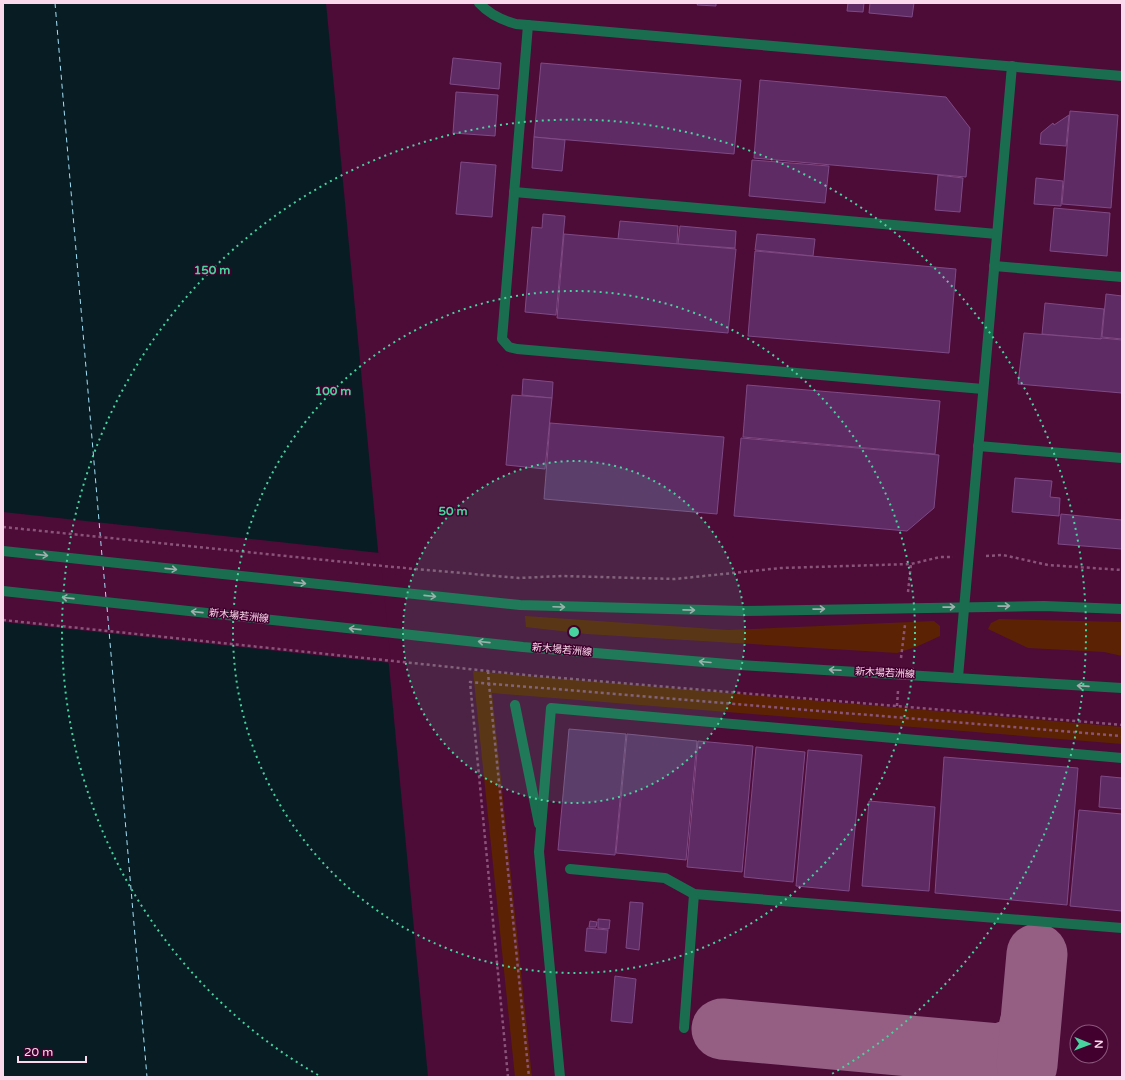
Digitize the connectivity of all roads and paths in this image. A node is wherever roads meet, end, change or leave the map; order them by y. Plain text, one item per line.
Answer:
1 (479, 3) edge
2 (528, 25) junction
3 (1012, 66) junction
4 (1122, 76) edge
5 (514, 192) junction
6 (997, 234) junction
7 (994, 266) junction
8 (1122, 277) edge
9 (983, 389) junction
10 (978, 446) junction
11 (1122, 458) edge
12 (3, 527) edge
13 (3, 551) edge
14 (1003, 555) dead end
15 (940, 557) dead end
16 (911, 564) junction
17 (1122, 570) edge
18 (3, 591) edge
19 (965, 607) junction
20 (907, 608) junction
21 (1122, 609) edge
22 (3, 620) edge
23 (488, 671) junction
24 (900, 674) junction
25 (958, 677) junction
26 (489, 684) junction
27 (1122, 688) edge
28 (515, 705) dead end
29 (896, 706) junction
30 (1122, 725) edge
31 (1122, 736) edge
32 (1122, 758) edge
33 (541, 836) junction
34 (570, 870) dead end
35 (694, 894) junction
36 (1122, 928) edge
37 (684, 1028) dead end
38 (508, 1077) edge
39 (529, 1077) edge
40 (560, 1077) edge

1 - 2 street
2 - 3 street
2 - 5 street
3 - 4 street
3 - 6 street
5 - 6 street
5 - 9 street
6 - 7 street
7 - 8 street
7 - 9 street
9 - 10 street
10 - 11 street
10 - 19 street
12 - 16 path
13 -> 20 street
14 - 17 path
15 - 16 path
16 - 20 path
24 -> 18 street, 新木場若洲線
20 -> 19 street
19 -> 21 street
19 - 25 street
20 - 24 path
22 - 23 path
23 - 26 path
23 - 29 path
24 - 25 street, 新木場若洲線
24 - 29 path
27 -> 25 street, 新木場若洲線
26 - 31 path
26 - 38 path
26 - 39 path
28 - 33 street
29 - 30 path
32 - 33 street
33 - 40 street
34 - 35 street
35 - 36 street
35 - 37 street

